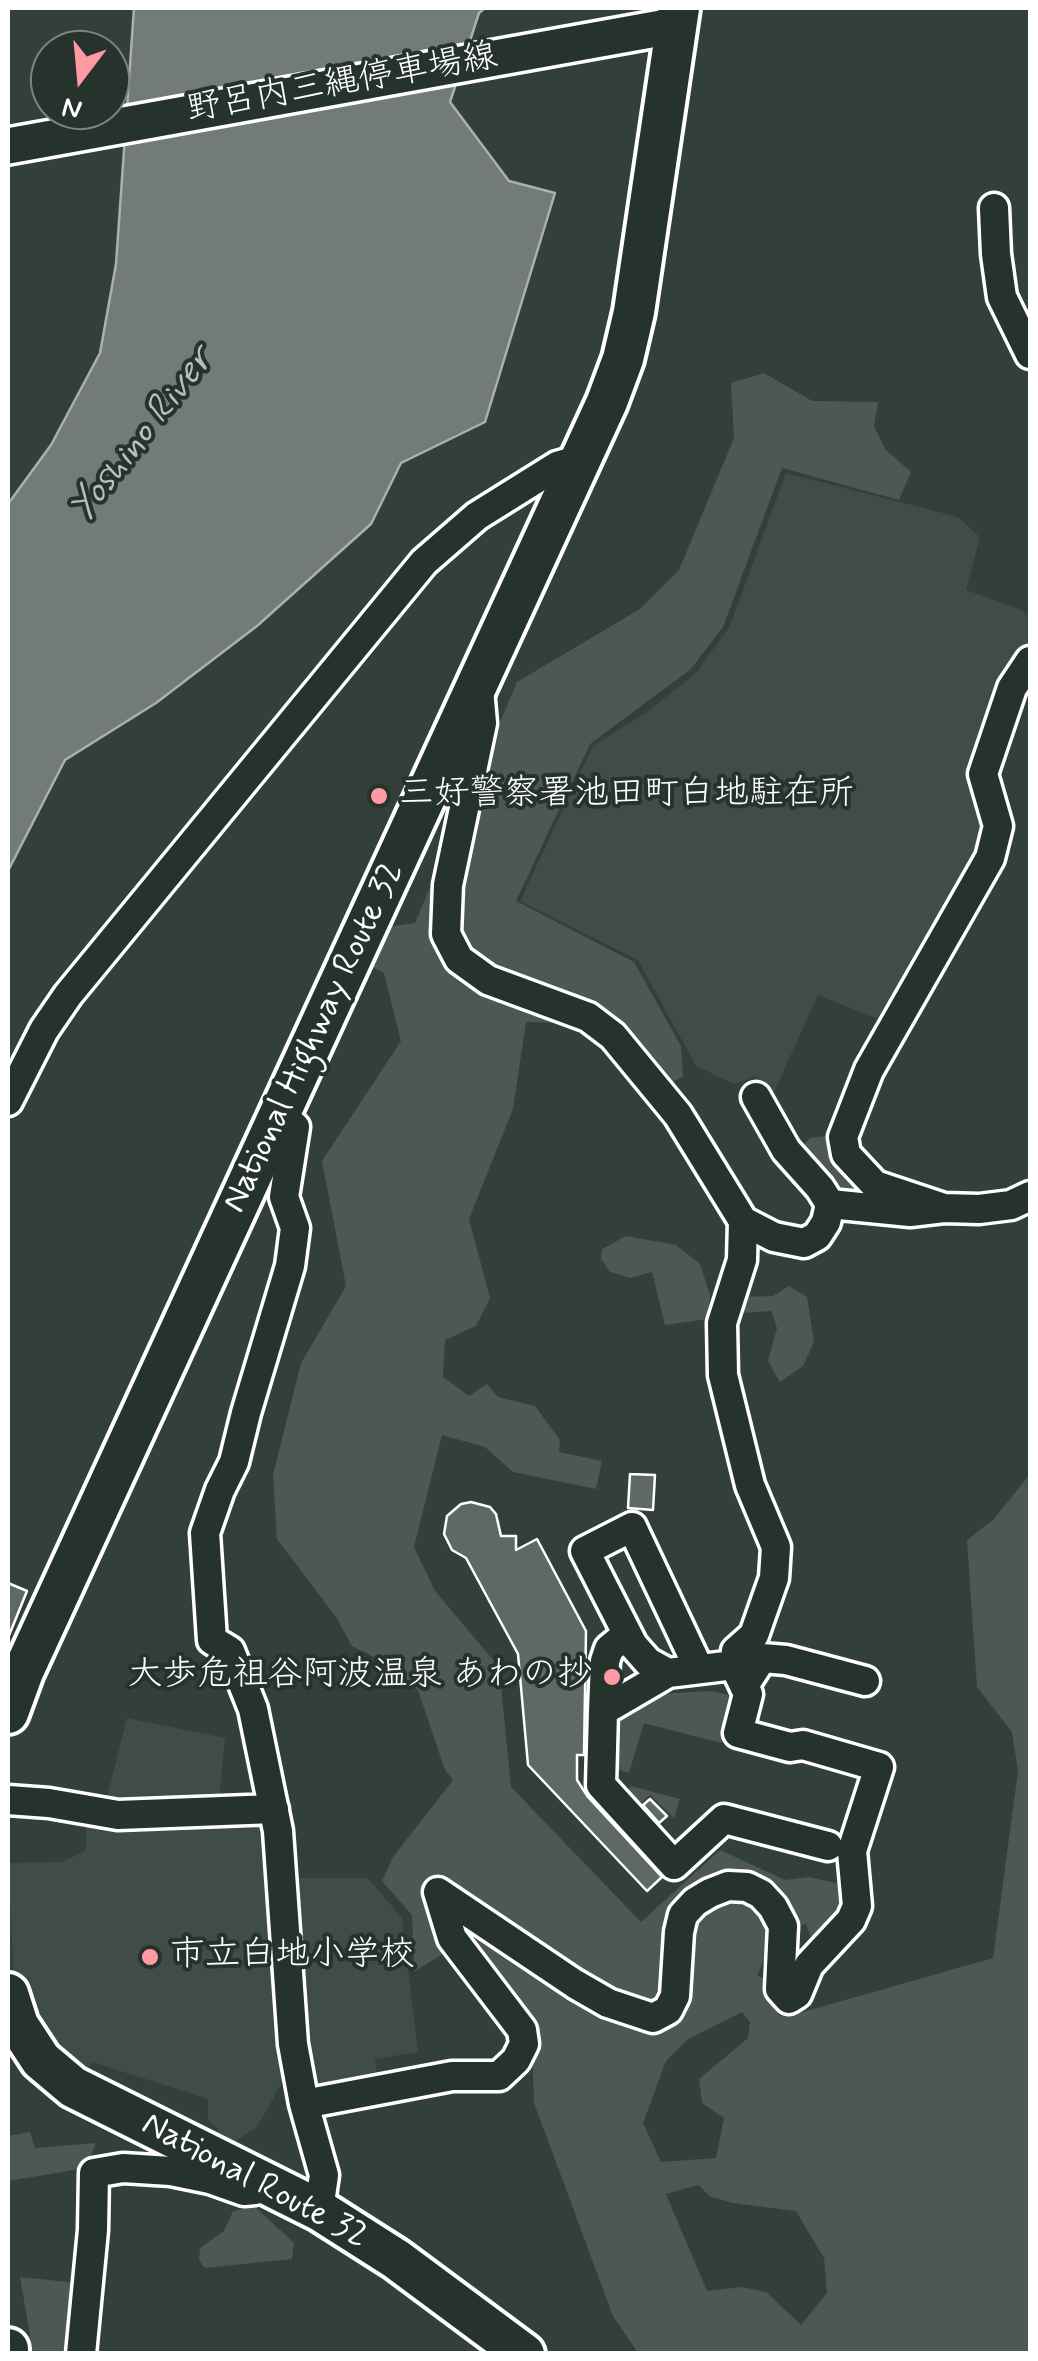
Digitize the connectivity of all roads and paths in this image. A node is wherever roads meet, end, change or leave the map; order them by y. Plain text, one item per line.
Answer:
1 (678, 16) edge
2 (8, 146) edge
3 (994, 208) dead end
4 (1030, 354) edge
5 (582, 459) junction
6 (1030, 661) edge
7 (479, 682) junction
8 (756, 1097) dead end
9 (8, 1102) edge
10 (280, 1113) junction
11 (1030, 1196) edge
12 (830, 1204) junction
13 (944, 1208) junction
14 (743, 1222) junction
15 (627, 1634) junction
16 (698, 1667) junction
17 (668, 1673) junction
18 (739, 1675) junction
19 (866, 1681) dead end
20 (603, 1711) junction
21 (8, 1713) edge
22 (8, 1800) edge
23 (274, 1809) junction
24 (828, 1846) dead end
25 (8, 1994) edge
26 (304, 2104) junction
27 (264, 2183) junction
28 (319, 2210) junction
29 (81, 2354) edge
30 (524, 2354) edge

1 - 2 main road, 野呂内三縄停車場線
1 - 5 highway, National Highway Route 32
3 - 4 street
5 - 7 highway, National Highway Route 32
5 - 9 street
6 - 13 street
7 - 10 highway, National Highway Route 32
7 - 14 street
8 - 12 street
10 - 21 highway, National Highway Route 32
10 - 23 street
11 - 13 street
12 - 13 street
12 - 14 street
14 - 18 street
15 - 16 street
15 - 17 street
15 - 20 street
16 - 17 street
16 - 18 street
17 - 20 street
18 - 19 street
18 - 26 street
20 - 24 street
22 - 23 street
23 - 26 street
25 - 27 highway, National Route 32
26 - 28 street
27 - 28 highway, National Route 32
27 - 29 street
28 - 30 highway, National Route 32

